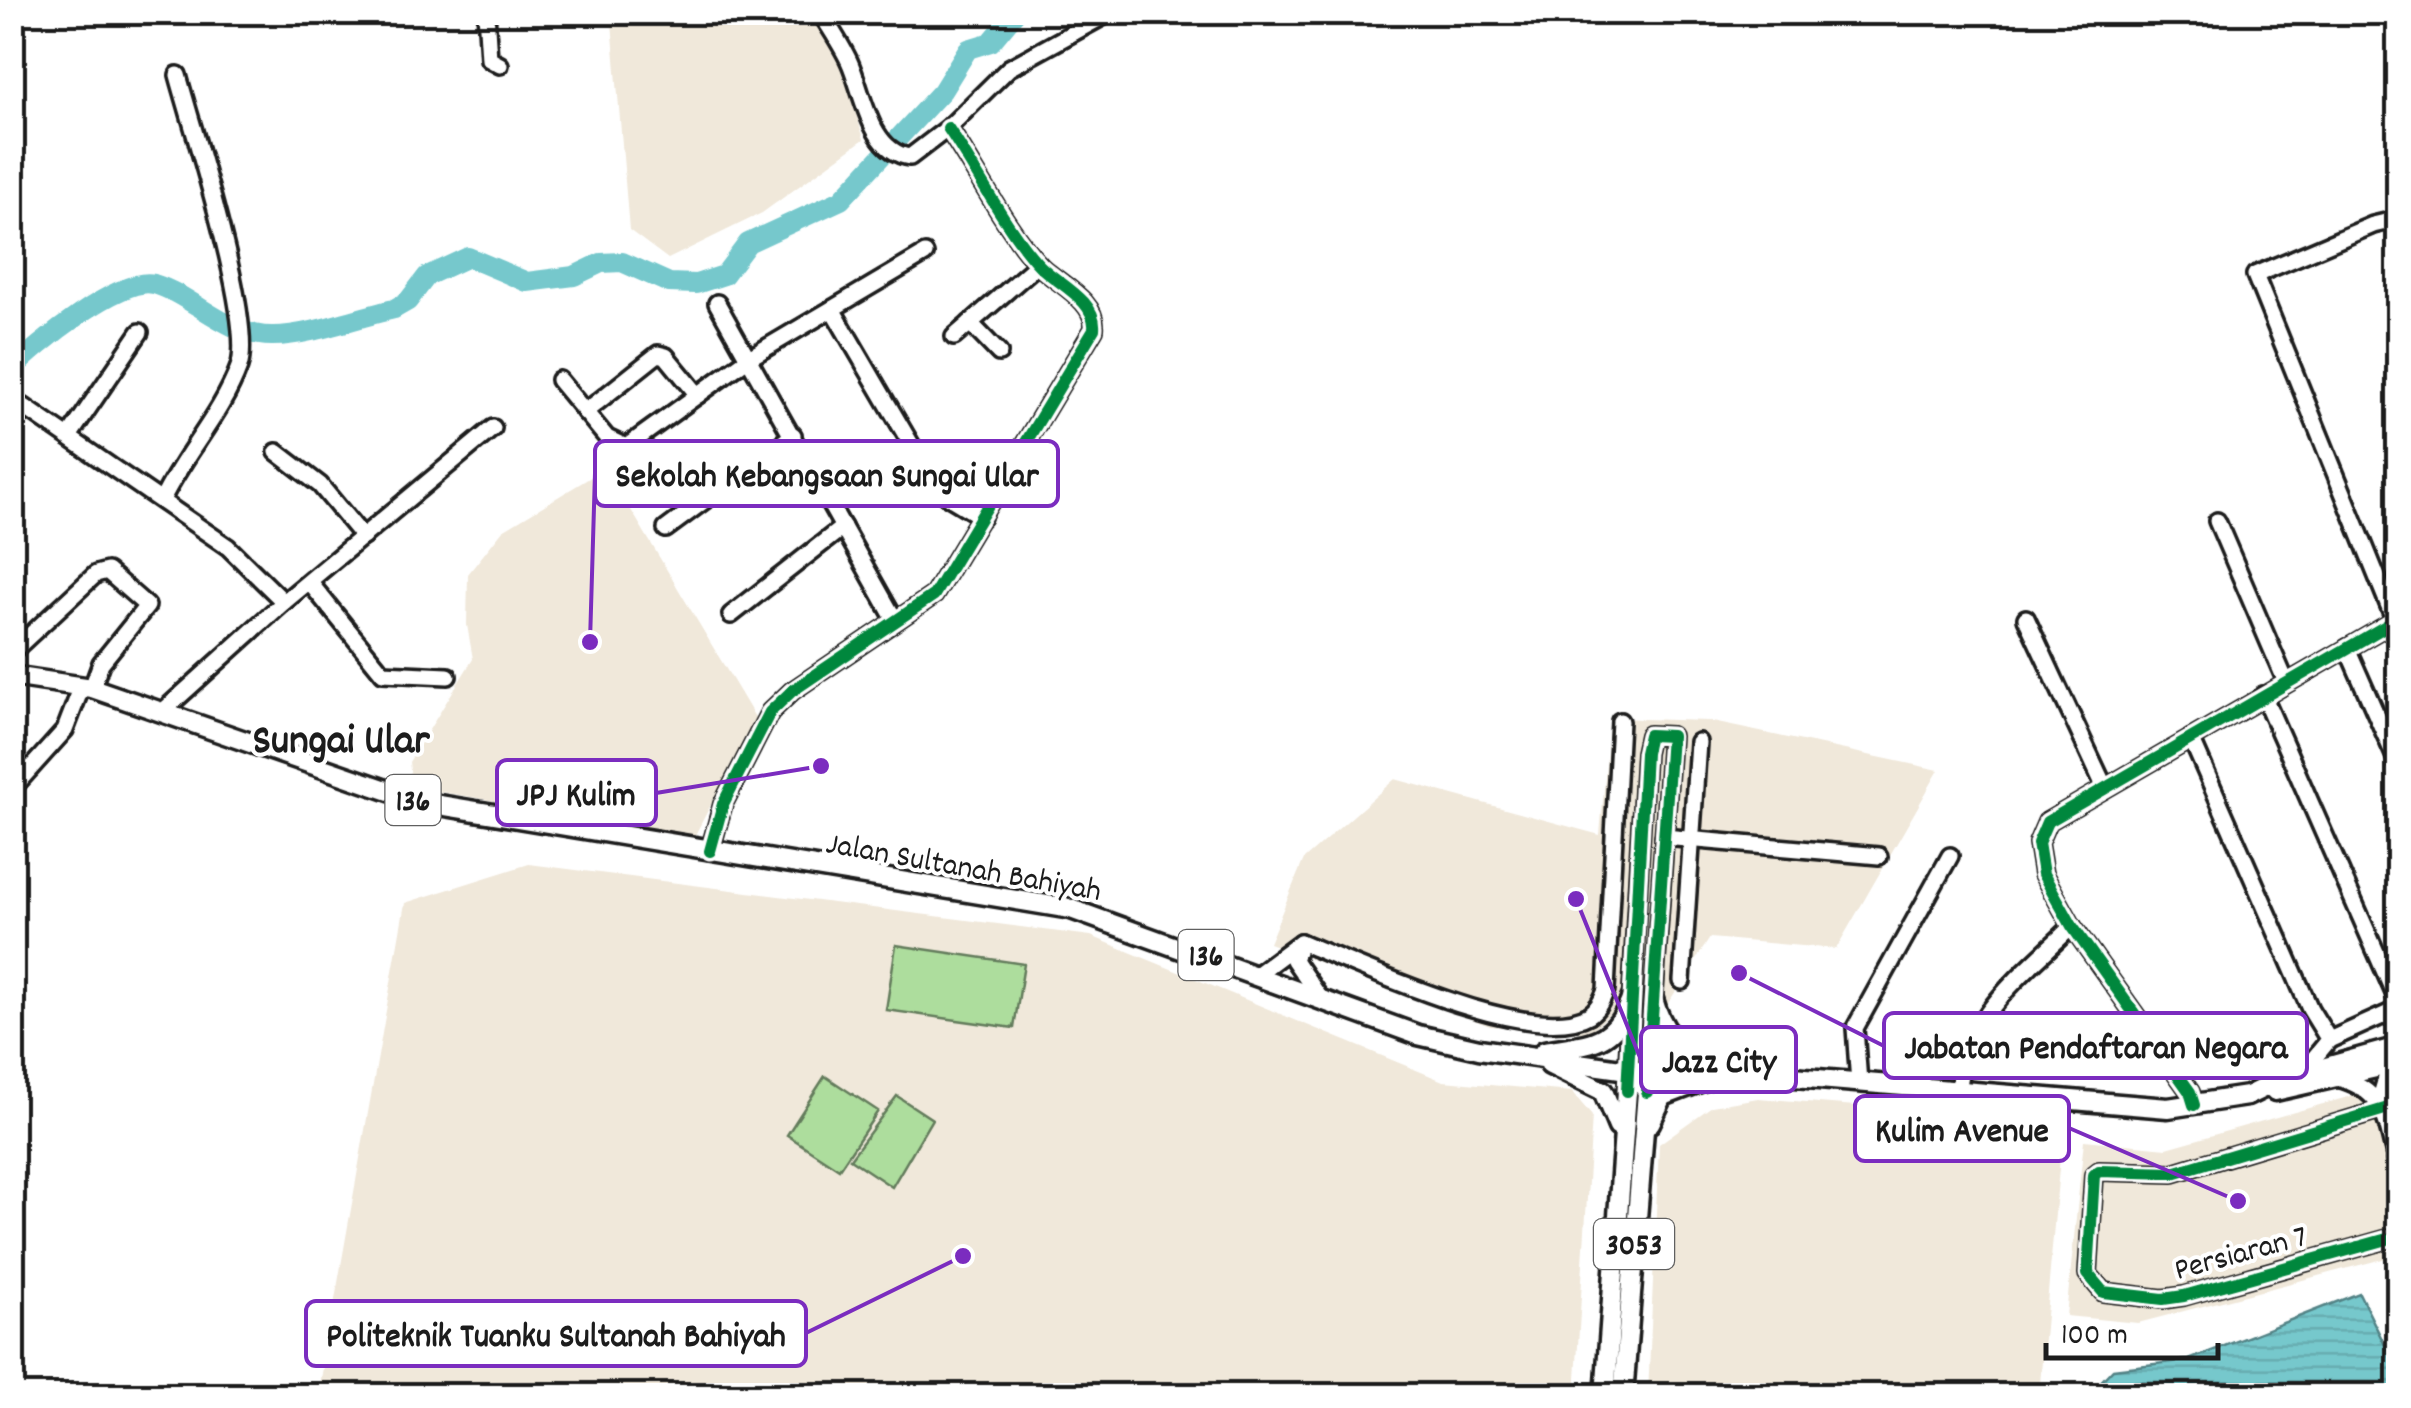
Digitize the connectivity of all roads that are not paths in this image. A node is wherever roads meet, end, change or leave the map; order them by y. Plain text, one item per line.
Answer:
1 (486, 12) edge
2 (820, 12) edge
3 (1111, 12) edge
4 (500, 65) dead end
5 (178, 75) dead end
6 (948, 128) junction
7 (2394, 224) edge
8 (925, 254) dead end
9 (1038, 264) junction
10 (717, 303) dead end
11 (832, 309) junction
12 (970, 323) junction
13 (140, 332) dead end
14 (954, 337) dead end
15 (998, 353) dead end
16 (749, 358) junction
17 (559, 380) dead end
18 (698, 396) junction
19 (23, 406) dead end
20 (585, 412) junction
21 (493, 428) dead end
22 (70, 435) junction
23 (792, 436) junction
24 (277, 452) dead end
25 (162, 500) junction
26 (982, 517) junction
27 (2217, 521) dead end
28 (666, 528) dead end
29 (844, 528) junction
30 (363, 537) junction
31 (310, 583) junction
32 (284, 602) junction
33 (731, 615) dead end
34 (2026, 618) dead end
35 (896, 620) junction
36 (2397, 620) edge
37 (2347, 648) junction
38 (12, 652) edge
39 (12, 676) edge
40 (448, 676) dead end
41 (2286, 682) junction
42 (87, 687) junction
43 (2263, 695) junction
44 (162, 712) junction
45 (1620, 721) dead end
46 (2190, 738) junction
47 (1698, 742) dead end
48 (1621, 749) junction
49 (1646, 752) junction
50 (2398, 764) edge
51 (2106, 788) junction
52 (12, 789) edge
53 (1664, 837) junction
54 (1691, 839) junction
55 (710, 851) junction
56 (1879, 856) dead end
57 (1950, 856) dead end
58 (2072, 926) junction
59 (1300, 942) junction
60 (1257, 974) junction
61 (1682, 981) dead end
62 (1320, 998) junction
63 (1632, 998) junction
64 (1653, 999) junction
65 (2398, 1002) edge
66 (2398, 1009) edge
67 (2329, 1040) junction
68 (2398, 1047) edge
69 (1524, 1054) junction
70 (2398, 1064) edge
71 (1637, 1070) junction
72 (1732, 1072) junction
73 (2300, 1074) junction
74 (2337, 1078) junction
75 (1859, 1083) junction
76 (1959, 1090) junction
77 (2264, 1090) junction
78 (2194, 1105) junction
79 (2398, 1105) edge
80 (2380, 1106) junction
81 (2398, 1166) edge
82 (1632, 1168) junction
83 (1638, 1197) junction
84 (2398, 1236) edge
85 (1608, 1343) junction
86 (1605, 1396) edge
87 (1622, 1396) edge

1 - 4 street
2 - 6 street
3 - 6 street
5 - 25 street
6 - 9 street
7 - 36 street
8 - 11 street
9 - 12 street
9 - 26 street
10 - 16 street
11 - 16 street
11 - 26 street
12 - 14 street
12 - 15 street
13 - 22 street
16 - 18 street
16 - 23 street
17 - 20 street
18 - 20 street
18 - 20 street
19 - 22 street
21 - 30 street
22 - 25 street
23 - 28 street
23 - 29 street
24 - 30 street
25 - 32 street
26 - 35 street
27 - 41 street
29 - 33 street
29 - 35 street
30 - 31 street
31 - 32 street
31 - 40 street
32 - 44 street
34 - 51 street
35 - 55 street
36 - 37 street
37 - 41 street
37 - 50 street
38 - 42 street
39 - 42 main road, Jalan Sultanah Bahiyah / 136
41 - 43 street
42 - 44 main road, Jalan Sultanah Bahiyah / 136
42 - 52 street
43 - 46 street
43 - 65 street
44 - 55 main road, Jalan Sultanah Bahiyah / 136
45 - 48 street
46 - 51 street
46 - 67 street
47 - 54 street
48 - 49 street
48 - 59 street
49 - 53 street
49 - 63 street
51 - 58 street
53 - 54 street
53 - 64 street
54 - 56 street
54 - 61 street
55 - 60 main road, Jalan Sultanah Bahiyah / 136
57 - 75 street
58 - 76 street
58 - 78 street
59 - 60 street
59 - 62 street
60 - 62 main road, Jalan Sultanah Bahiyah / 136
62 - 69 main road, Jalan Sultanah Bahiyah / 136
63 - 69 main road
63 - 71 street
64 - 71 street
64 - 72 main road
66 - 67 street
67 - 73 street
68 - 73 main road, Jalan Sultanah Bahiyah / 136
69 - 71 main road, Jalan Sultanah Bahiyah / 136
69 - 82 main road
70 - 74 main road, Jalan Sultanah Bahiyah / 136
70 - 80 street
71 - 72 main road, Jalan Sultanah Bahiyah / 136
71 - 82 main road, 3053
71 - 82 main road, 3053
72 - 75 main road, Jalan Sultanah Bahiyah / 136
72 - 82 main road
73 - 77 main road, Jalan Sultanah Bahiyah / 136
74 - 77 main road, Jalan Sultanah Bahiyah / 136
74 - 80 street
75 - 76 main road, Jalan Sultanah Bahiyah / 136
76 - 78 main road, Jalan Sultanah Bahiyah / 136
77 - 78 main road, Jalan Sultanah Bahiyah / 136
79 - 80 street
80 - 81 street
80 - 84 street, Persiaran 7
82 - 83 main road, 3053
82 - 85 main road, 3053
83 - 85 main road
83 - 87 main road, 3053
85 - 86 main road, 3053
85 - 87 main road

